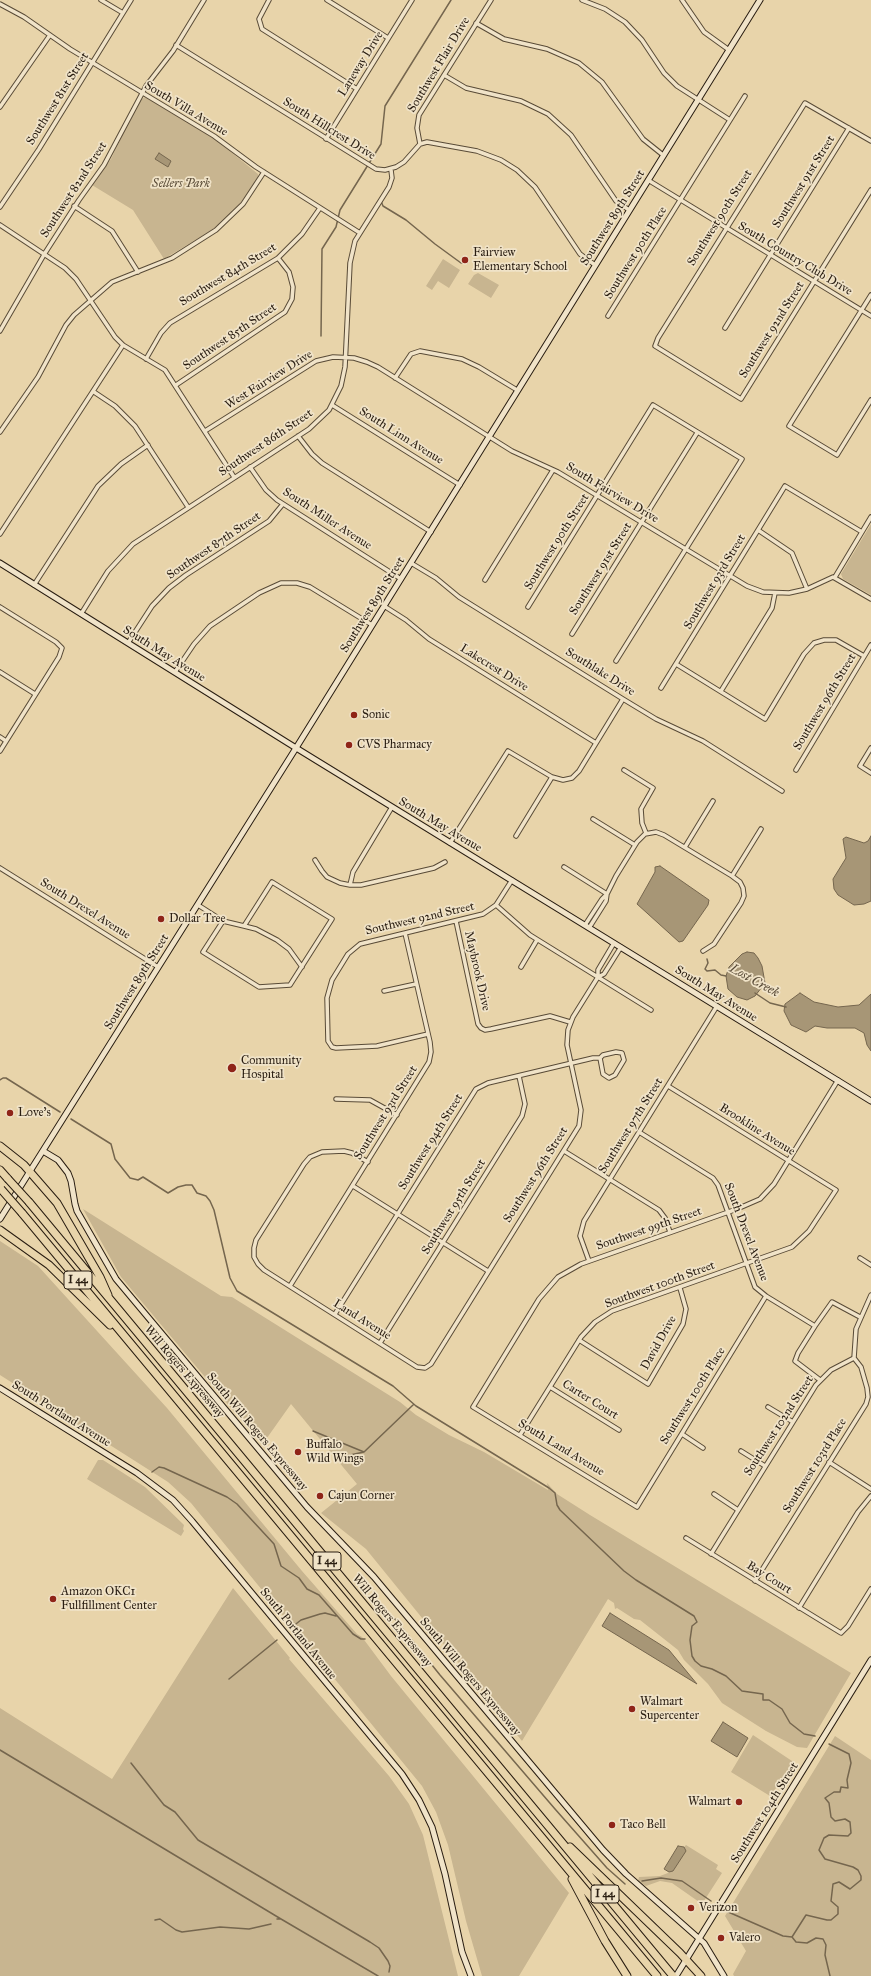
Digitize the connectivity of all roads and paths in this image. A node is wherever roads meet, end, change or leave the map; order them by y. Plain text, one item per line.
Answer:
1 (102, 0) edge
2 (131, 0) edge
3 (204, 0) edge
4 (269, 0) edge
5 (327, 0) edge
6 (412, 0) edge
7 (490, 0) edge
8 (582, 0) edge
9 (682, 0) edge
10 (760, 0) edge
11 (0, 4) edge
12 (123, 13) junction
13 (476, 23) junction
14 (50, 35) junction
15 (388, 38) junction
16 (176, 45) junction
17 (729, 50) junction
18 (92, 63) junction
19 (444, 75) junction
20 (357, 89) junction
21 (142, 93) junction
22 (745, 96) dead end
23 (698, 100) junction
24 (0, 107) edge
25 (730, 120) junction
26 (849, 128) junction
27 (326, 138) junction
28 (871, 141) edge
29 (420, 144) junction
30 (664, 155) junction
31 (391, 170) junction
32 (264, 172) junction
33 (648, 180) junction
34 (871, 190) edge
35 (680, 201) junction
36 (74, 206) junction
37 (0, 207) edge
38 (320, 208) junction
39 (629, 210) junction
40 (0, 225) edge
41 (726, 228) junction
42 (360, 233) junction
43 (45, 253) junction
44 (770, 254) junction
45 (278, 258) junction
46 (595, 265) junction
47 (138, 272) junction
48 (814, 282) junction
49 (871, 295) edge
50 (90, 301) junction
51 (861, 310) junction
52 (608, 316) dead end
53 (871, 316) edge
54 (725, 328) dead end
55 (0, 331) edge
56 (123, 345) junction
57 (346, 357) junction
58 (146, 359) junction
59 (395, 378) junction
60 (176, 385) junction
61 (517, 390) junction
62 (94, 392) junction
63 (741, 399) joint
64 (871, 400) edge
65 (332, 405) junction
66 (205, 431) junction
67 (0, 432) edge
68 (697, 433) junction
69 (298, 436) junction
70 (488, 437) junction
71 (148, 445) junction
72 (250, 467) junction
73 (552, 470) junction
74 (234, 477) junction
75 (460, 485) junction
76 (598, 496) junction
77 (283, 504) junction
78 (188, 507) junction
79 (871, 518) edge
80 (642, 523) junction
81 (758, 530) junction
82 (430, 532) junction
83 (862, 532) junction
84 (0, 534) edge
85 (685, 550) junction
86 (0, 563) edge
87 (412, 563) junction
88 (730, 576) junction
89 (835, 577) junction
90 (401, 579) junction
91 (485, 580) dead end
92 (34, 585) junction
93 (807, 589) junction
94 (775, 594) junction
95 (871, 599) edge
96 (384, 606) junction
97 (0, 607) edge
98 (528, 607) dead end
99 (81, 614) junction
100 (372, 625) junction
101 (572, 634) dead end
102 (128, 643) junction
103 (871, 644) edge
104 (864, 656) junction
105 (616, 661) dead end
106 (676, 664) junction
107 (0, 672) edge
108 (175, 672) junction
109 (661, 688) dead end
110 (721, 691) junction
111 (35, 694) junction
112 (623, 699) junction
113 (0, 737) edge
114 (6, 741) junction
115 (596, 743) junction
116 (296, 748) junction
117 (871, 748) edge
118 (0, 751) edge
119 (624, 770) dead end
120 (796, 770) dead end
121 (871, 773) edge
122 (552, 777) junction
123 (782, 791) dead end
124 (714, 801) dead end
125 (392, 807) junction
126 (593, 819) dead end
127 (761, 829) dead end
128 (646, 833) junction
129 (516, 836) dead end
130 (450, 843) junction
131 (636, 845) junction
132 (685, 847) junction
133 (315, 860) dead end
134 (445, 862) dead end
135 (564, 867) dead end
136 (0, 868) edge
137 (732, 876) junction
138 (512, 880) junction
139 (350, 885) junction
140 (607, 894) junction
141 (198, 905) junction
142 (496, 905) junction
143 (223, 921) junction
144 (456, 921) junction
145 (244, 926) junction
146 (587, 927) junction
147 (405, 933) junction
148 (537, 940) junction
149 (614, 943) junction
150 (621, 947) junction
151 (703, 951) dead end
152 (158, 967) junction
153 (302, 967) junction
154 (520, 967) dead end
155 (598, 977) junction
156 (416, 984) junction
157 (384, 991) dead end
158 (717, 1006) junction
159 (650, 1010) dead end
160 (570, 1022) junction
161 (428, 1034) junction
162 (600, 1058) junction
163 (571, 1064) junction
164 (519, 1076) junction
165 (838, 1080) junction
166 (668, 1086) junction
167 (336, 1099) dead end
168 (871, 1100) edge
169 (397, 1115) junction
170 (639, 1132) junction
171 (0, 1146) edge
172 (43, 1151) junction
173 (564, 1151) junction
174 (788, 1161) junction
175 (368, 1162) junction
176 (0, 1170) edge
177 (30, 1172) junction
178 (609, 1180) junction
179 (353, 1186) junction
180 (1, 1189) edge
181 (836, 1190) joint
182 (728, 1212) junction
183 (398, 1214) junction
184 (0, 1220) edge
185 (0, 1230) edge
186 (670, 1232) junction
187 (443, 1243) junction
188 (860, 1258) dead end
189 (589, 1261) junction
190 (746, 1264) junction
191 (871, 1264) edge
192 (488, 1271) junction
193 (290, 1286) junction
194 (680, 1288) junction
195 (871, 1295) edge
196 (766, 1296) junction
197 (110, 1300) junction
198 (335, 1314) junction
199 (860, 1317) junction
200 (815, 1326) junction
201 (579, 1340) junction
202 (380, 1343) junction
203 (134, 1347) junction
204 (854, 1358) junction
205 (425, 1368) joint
206 (820, 1380) junction
207 (550, 1387) junction
208 (0, 1388) edge
209 (473, 1407) joint
210 (768, 1407) dead end
211 (793, 1422) junction
212 (619, 1430) dead end
213 (682, 1434) junction
214 (520, 1435) junction
215 (703, 1448) dead end
216 (741, 1451) dead end
217 (829, 1462) junction
218 (766, 1466) junction
219 (871, 1488) edge
220 (714, 1494) dead end
221 (871, 1496) edge
222 (637, 1507) joint
223 (738, 1510) junction
224 (686, 1538) dead end
225 (711, 1554) junction
226 (755, 1581) junction
227 (871, 1589) edge
228 (799, 1608) junction
229 (871, 1660) edge
230 (545, 1822) junction
231 (562, 1862) junction
232 (699, 1938) junction
233 (686, 1959) junction
234 (471, 1976) edge
235 (627, 1976) edge
236 (657, 1976) edge
237 (674, 1976) edge
238 (701, 1976) edge
239 (724, 1976) edge

1 - 12 street
2 - 12 street, Southwest 81st Street
3 - 16 street, Southwest 82nd Street
4 - 20 street
5 - 15 street
6 - 15 street, Laneway Drive
7 - 13 street, Southwest Flair Drive
8 - 23 street
9 - 17 street
10 - 17 main road, Southwest 89th Street
11 - 14 street, South Villa Avenue
12 - 18 street, Southwest 81st Street
13 - 19 street, Southwest Flair Drive
13 - 30 street
14 - 18 street, South Villa Avenue
14 - 24 street
15 - 20 street, Laneway Drive
16 - 21 street, Southwest 82nd Street
16 - 27 street, South Hillcrest Drive
17 - 23 main road, Southwest 89th Street
18 - 21 street, South Villa Avenue
18 - 37 street, Southwest 81st Street
19 - 29 street, Southwest Flair Drive
19 - 39 street
20 - 27 street, Laneway Drive
21 - 32 street, South Villa Avenue
21 - 36 street, Southwest 82nd Street
22 - 25 street, Southwest 90th Place
23 - 25 street
23 - 30 main road, Southwest 89th Street
25 - 35 street, Southwest 90th Place
26 - 28 street
26 - 41 street, Southwest 90th Street
26 - 44 street, Southwest 91st Street
27 - 31 street, South Hillcrest Drive
29 - 31 street
29 - 46 street
30 - 33 main road, Southwest 89th Street
31 - 42 street, Southwest 86th Street
32 - 38 street, South Villa Avenue
32 - 47 street
33 - 35 street, South Country Club Drive
33 - 39 main road, Southwest 89th Street
34 - 48 street, Southwest 92nd Street
35 - 41 street, South Country Club Drive
35 - 52 street, Southwest 90th Place
36 - 43 street, Southwest 82nd Street
36 - 47 street
38 - 42 street, South Villa Avenue
38 - 45 street, Southwest 84th Street
39 - 46 main road, Southwest 89th Street
40 - 43 street
41 - 44 street, South Country Club Drive
41 - 63 street, Southwest 90th Street
42 - 57 street, Southwest 86th Street
43 - 50 street
43 - 55 street, Southwest 82nd Street
44 - 48 street, South Country Club Drive
44 - 54 street, Southwest 91st Street
45 - 58 street, Southwest 84th Street
45 - 60 street, Southwest 85th Street
46 - 61 main road, Southwest 89th Street
47 - 50 street
48 - 51 street, South Country Club Drive
48 - 63 street, Southwest 92nd Street
49 - 51 street
50 - 56 street
50 - 67 street
51 - 53 street, South Country Club Drive
51 - 64 street
56 - 58 street
56 - 62 street
57 - 59 street, South Fairview Drive
57 - 65 street, Southwest 86th Street
57 - 66 street, West Fairview Drive
58 - 60 street
59 - 61 street
59 - 70 street, South Fairview Drive
60 - 66 street
61 - 70 main road, Southwest 89th Street
62 - 71 street
62 - 84 street
65 - 69 street, Southwest 86th Street
65 - 75 street, South Linn Avenue
66 - 74 street
68 - 76 street, Southwest 90th Street
68 - 80 street, Southwest 91st Street
68 - 85 street
69 - 72 street, Southwest 86th Street
69 - 82 street
70 - 73 street, South Fairview Drive
70 - 75 main road, Southwest 89th Street
71 - 78 street
71 - 92 street
72 - 74 street, Southwest 86th Street
72 - 77 street, South Miller Avenue
73 - 76 street, South Fairview Drive
73 - 91 street
74 - 78 street, Southwest 86th Street
75 - 82 main road, Southwest 89th Street
76 - 80 street, South Fairview Drive
76 - 98 street, Southwest 90th Street
77 - 90 street, South Miller Avenue
77 - 102 street, Southwest 87th Street
78 - 99 street, Southwest 86th Street
79 - 83 street
80 - 85 street, South Fairview Drive
80 - 101 street, Southwest 91st Street
81 - 83 street, Southwest 93rd Street
81 - 88 street, Southwest 93rd Street
81 - 93 street
82 - 87 main road, Southwest 89th Street
83 - 89 street
85 - 88 street, South Fairview Drive
85 - 105 street
86 - 92 main road, South May Avenue
87 - 90 main road, Southwest 89th Street
87 - 112 street, Southlake Drive
88 - 94 street, South Fairview Drive
88 - 106 street, Southwest 93rd Street
89 - 93 street, South Fairview Drive
89 - 95 street
90 - 96 main road, Southwest 89th Street
92 - 99 main road, South May Avenue
93 - 94 street, South Fairview Drive
94 - 110 street
96 - 100 main road, Southwest 89th Street
96 - 115 street, Lakecrest Drive
97 - 111 street
99 - 102 main road, South May Avenue
100 - 108 street
100 - 116 main road, Southwest 89th Street
102 - 108 main road, South May Avenue
103 - 104 street, Southwest 96th Street
104 - 110 street
104 - 120 street, Southwest 96th Street
106 - 109 street, Southwest 93rd Street
106 - 110 street
107 - 111 street
108 - 116 main road, South May Avenue
111 - 114 street
112 - 115 street
112 - 123 street, Southlake Drive
113 - 114 street
114 - 118 street
115 - 122 street
116 - 125 main road, South May Avenue
116 - 141 main road, Southwest 89th Street
117 - 121 street
119 - 128 street
122 - 129 street
122 - 130 street
124 - 132 street
125 - 130 main road, South May Avenue
125 - 139 street
126 - 131 street
127 - 137 street
128 - 131 street
128 - 132 street
130 - 138 main road, South May Avenue
131 - 140 street
132 - 137 street
133 - 139 street
134 - 139 street
135 - 140 street
136 - 152 street, South Drexel Avenue
137 - 151 street
138 - 142 street, Southwest 92nd Street
138 - 146 main road, South May Avenue
140 - 146 street
141 - 143 street
141 - 152 main road, Southwest 89th Street
142 - 144 street, Southwest 92nd Street
142 - 148 street
143 - 145 street
143 - 153 street
144 - 147 street, Southwest 92nd Street
144 - 160 street, Maybrook Drive
145 - 153 street
145 - 153 street
146 - 149 main road, South May Avenue
147 - 156 street, Southwest 93rd Street
147 - 161 street, Southwest 92nd Street
148 - 154 street
148 - 155 street
149 - 150 main road, South May Avenue
149 - 155 street, Southwest 96th Street
150 - 155 street, Southwest 96th Street
150 - 158 main road, South May Avenue
152 - 172 main road, Southwest 89th Street
155 - 159 street
155 - 160 street, Southwest 96th Street
156 - 157 street
156 - 161 street, Southwest 93rd Street
158 - 165 main road, South May Avenue
158 - 166 street, Southwest 97th Street
160 - 163 street, Southwest 96th Street
161 - 169 street, Southwest 93rd Street
162 - 162 street, Southwest 94th Street
162 - 163 street, Southwest 94th Street
163 - 164 street, Southwest 94th Street
163 - 173 street, Southwest 96th Street
164 - 183 street, Southwest 94th Street
164 - 187 street, Southwest 95th Street
165 - 168 main road, South May Avenue
165 - 174 street, Southwest 99th Street
166 - 170 street, Southwest 97th Street
166 - 174 street, Brookline Avenue
167 - 169 street
169 - 175 street, Southwest 93rd Street
170 - 178 street, Southwest 97th Street
170 - 182 street, South Drexel Avenue
171 - 177 highway
172 - 177 main road, Southwest 89th Street
172 - 232 main road, South Will Rogers Expressway
173 - 178 street
173 - 192 street, Southwest 96th Street
174 - 181 street, Brookline Avenue
174 - 182 street, Southwest 99th Street
175 - 179 street, Southwest 93rd Street
175 - 193 street
176 - 197 highway, Will Rogers Expressway / I 44, bridge
177 - 184 main road, Southwest 89th Street
177 - 197 highway
178 - 186 street
178 - 189 street, Southwest 97th Street
179 - 183 street
179 - 193 street, Southwest 93rd Street
180 - 203 highway, Will Rogers Expressway / I 44, bridge
181 - 190 street, Southwest 100th Street
182 - 186 street, Southwest 99th Street
182 - 190 street, South Drexel Avenue
183 - 187 street
183 - 198 street, Southwest 94th Street
185 - 203 highway
186 - 189 street, Southwest 99th Street
187 - 192 street
187 - 202 street, Southwest 95th Street
188 - 191 street
189 - 209 street, Southwest 99th Street
190 - 194 street, Southwest 100th Street
190 - 196 street, South Drexel Avenue
192 - 205 street, Southwest 96th Street
193 - 198 street, Land Avenue
194 - 201 street, Southwest 100th Street
194 - 201 street, David Drive
195 - 199 street
196 - 200 street, South Drexel Avenue
196 - 213 street, Southwest 100th Place
197 - 230 highway, Will Rogers Expressway / I 44
198 - 202 street, Land Avenue
199 - 200 street
199 - 204 street
200 - 206 street
201 - 207 street, Southwest 100th Street
202 - 205 street, Land Avenue
203 - 231 highway, Will Rogers Expressway / I 44
204 - 206 street, Southwest 102nd Street
204 - 217 street, Southwest 103rd Place
206 - 211 street, Southwest 102nd Street
207 - 212 street, Carter Court
207 - 214 street, Southwest 100th Street
208 - 234 main road, South Portland Avenue
209 - 214 street, South Land Avenue
210 - 211 street
211 - 218 street, Southwest 102nd Street
213 - 215 street
213 - 222 street, Southwest 100th Place
214 - 222 street, South Land Avenue
216 - 218 street
217 - 219 street
217 - 226 street, Southwest 103rd Place
218 - 223 street, Southwest 102nd Street
220 - 223 street
221 - 228 street
223 - 225 street, Southwest 102nd Street
224 - 225 street, Bay Court
225 - 226 street, Bay Court
226 - 228 street, Bay Court
227 - 228 street, Bay Court
229 - 232 main road, Southwest 104th Street
230 - 233 highway
230 - 237 highway, Will Rogers Expressway / I 44
231 - 235 highway
231 - 236 highway, Will Rogers Expressway / I 44
232 - 233 main road, Southwest 104th Street
232 - 239 main road
233 - 237 main road, Southwest 104th Street
233 - 238 highway

